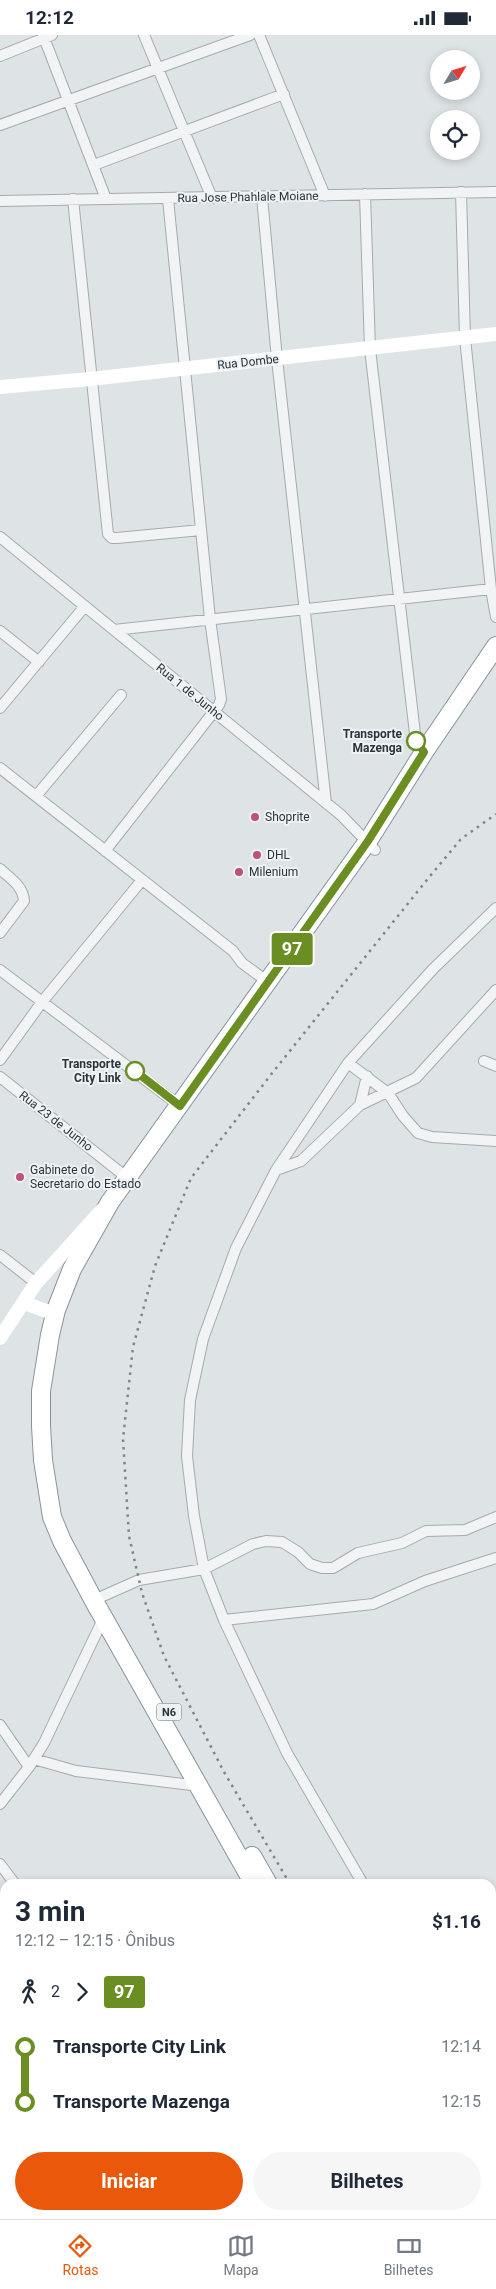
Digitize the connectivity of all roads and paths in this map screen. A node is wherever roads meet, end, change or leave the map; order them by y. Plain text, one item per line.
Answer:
1 (144, 35) edge
2 (250, 35) edge
3 (259, 35) edge
4 (47, 36) edge
5 (0, 56) edge
6 (158, 68) junction
7 (284, 94) junction
8 (67, 101) junction
9 (0, 125) edge
10 (184, 131) junction
11 (94, 165) junction
12 (461, 192) junction
13 (496, 192) edge
14 (365, 194) junction
15 (325, 196) junction
16 (262, 197) junction
17 (212, 198) junction
18 (73, 199) junction
19 (106, 199) junction
20 (168, 199) junction
21 (0, 201) edge
22 (496, 334) edge
23 (465, 338) junction
24 (370, 349) junction
25 (277, 359) junction
26 (184, 368) junction
27 (90, 379) junction
28 (0, 387) edge
29 (201, 531) junction
30 (0, 537) edge
31 (491, 589) junction
32 (398, 598) junction
33 (85, 606) junction
34 (304, 609) junction
35 (496, 617) edge
36 (210, 619) junction
37 (114, 630) junction
38 (0, 631) edge
39 (496, 645) edge
40 (39, 662) junction
41 (496, 667) edge
42 (121, 695) dead end
43 (0, 708) edge
44 (214, 711) junction
45 (424, 752) junction
46 (0, 767) edge
47 (36, 796) junction
48 (326, 803) junction
49 (372, 845) junction
50 (105, 851) junction
51 (0, 869) edge
52 (142, 880) junction
53 (496, 908) edge
54 (0, 933) edge
55 (0, 970) edge
56 (268, 982) junction
57 (496, 990) edge
58 (42, 1002) junction
59 (0, 1060) edge
60 (484, 1061) dead end
61 (348, 1063) junction
62 (496, 1066) edge
63 (367, 1076) junction
64 (0, 1077) edge
65 (388, 1093) junction
66 (360, 1105) junction
67 (180, 1106) junction
68 (496, 1141) edge
69 (276, 1170) junction
70 (132, 1181) junction
71 (110, 1201) junction
72 (0, 1255) edge
73 (36, 1283) junction
74 (24, 1303) junction
75 (55, 1314) junction
76 (0, 1338) edge
77 (496, 1517) edge
78 (496, 1558) edge
79 (204, 1569) junction
80 (103, 1596) junction
81 (104, 1617) junction
82 (224, 1620) junction
83 (0, 1725) edge
84 (31, 1763) junction
85 (200, 1786) junction
86 (0, 1804) edge
87 (0, 1864) edge
88 (11, 1879) edge
89 (251, 1879) edge
90 (265, 1879) edge
91 (360, 1879) edge

1 - 6 street
2 - 6 street
3 - 7 street
4 - 5 street
4 - 8 street
6 - 8 street
6 - 10 street
7 - 10 street
7 - 15 street
8 - 9 street
8 - 11 street
10 - 11 street
10 - 17 street
11 - 19 street
12 - 13 street, Rua Jose Phahlale Moiane
12 - 14 street, Rua Jose Phahlale Moiane
12 - 23 street
14 - 15 street, Rua Jose Phahlale Moiane
14 - 24 street
15 - 16 street, Rua Jose Phahlale Moiane
16 - 17 street, Rua Jose Phahlale Moiane
16 - 25 street
17 - 20 street, Rua Jose Phahlale Moiane
18 - 19 street, Rua Jose Phahlale Moiane
18 - 21 street, Rua Jose Phahlale Moiane
18 - 27 street
19 - 20 street, Rua Jose Phahlale Moiane
20 - 26 street
22 - 23 street, Rua Dombe
23 - 24 street, Rua Dombe
23 - 31 street
24 - 25 street, Rua Dombe
24 - 32 street
25 - 26 street, Rua Dombe
25 - 34 street
26 - 27 street, Rua Dombe
26 - 29 street
27 - 28 street, Rua Dombe
27 - 29 street
29 - 36 street
30 - 33 street, Rua 1 de Junho
31 - 32 street
31 - 35 street
32 - 34 street
32 - 45 street
33 - 37 street, Rua 1 de Junho
33 - 40 street
34 - 36 street
34 - 48 street
36 - 37 street
36 - 44 street
37 - 44 street, Rua 1 de Junho
38 - 40 street
39 - 45 highway, N6
40 - 43 street
41 - 49 highway, N6
42 - 47 street
44 - 48 street, Rua 1 de Junho
44 - 50 street
45 - 49 highway, N6
46 - 47 street
47 - 50 street
48 - 49 street, Rua 1 de Junho
49 - 56 highway, N6
49 - 70 highway, N6
50 - 52 street
51 - 54 street
52 - 56 street
52 - 58 street
53 - 61 street
55 - 58 street
56 - 67 highway, N6
57 - 65 street
58 - 59 street
58 - 67 street
60 - 62 street
61 - 63 street
61 - 69 street
63 - 65 street
63 - 66 street
64 - 70 street, Rua 23 de Junho
65 - 66 street
65 - 68 street
66 - 69 street
67 - 70 highway, N6
69 - 79 street
70 - 71 highway, N6
70 - 80 highway, N6
71 - 73 street
71 - 75 highway, N6
72 - 73 street
73 - 74 street
74 - 75 street
74 - 76 street
75 - 81 highway, N6
77 - 79 street
78 - 82 street
79 - 80 street
79 - 82 street
80 - 90 highway, N6
81 - 84 street
81 - 85 highway, N6
82 - 91 street
83 - 84 street
84 - 85 street
84 - 86 street
85 - 89 highway, N6
87 - 88 street

